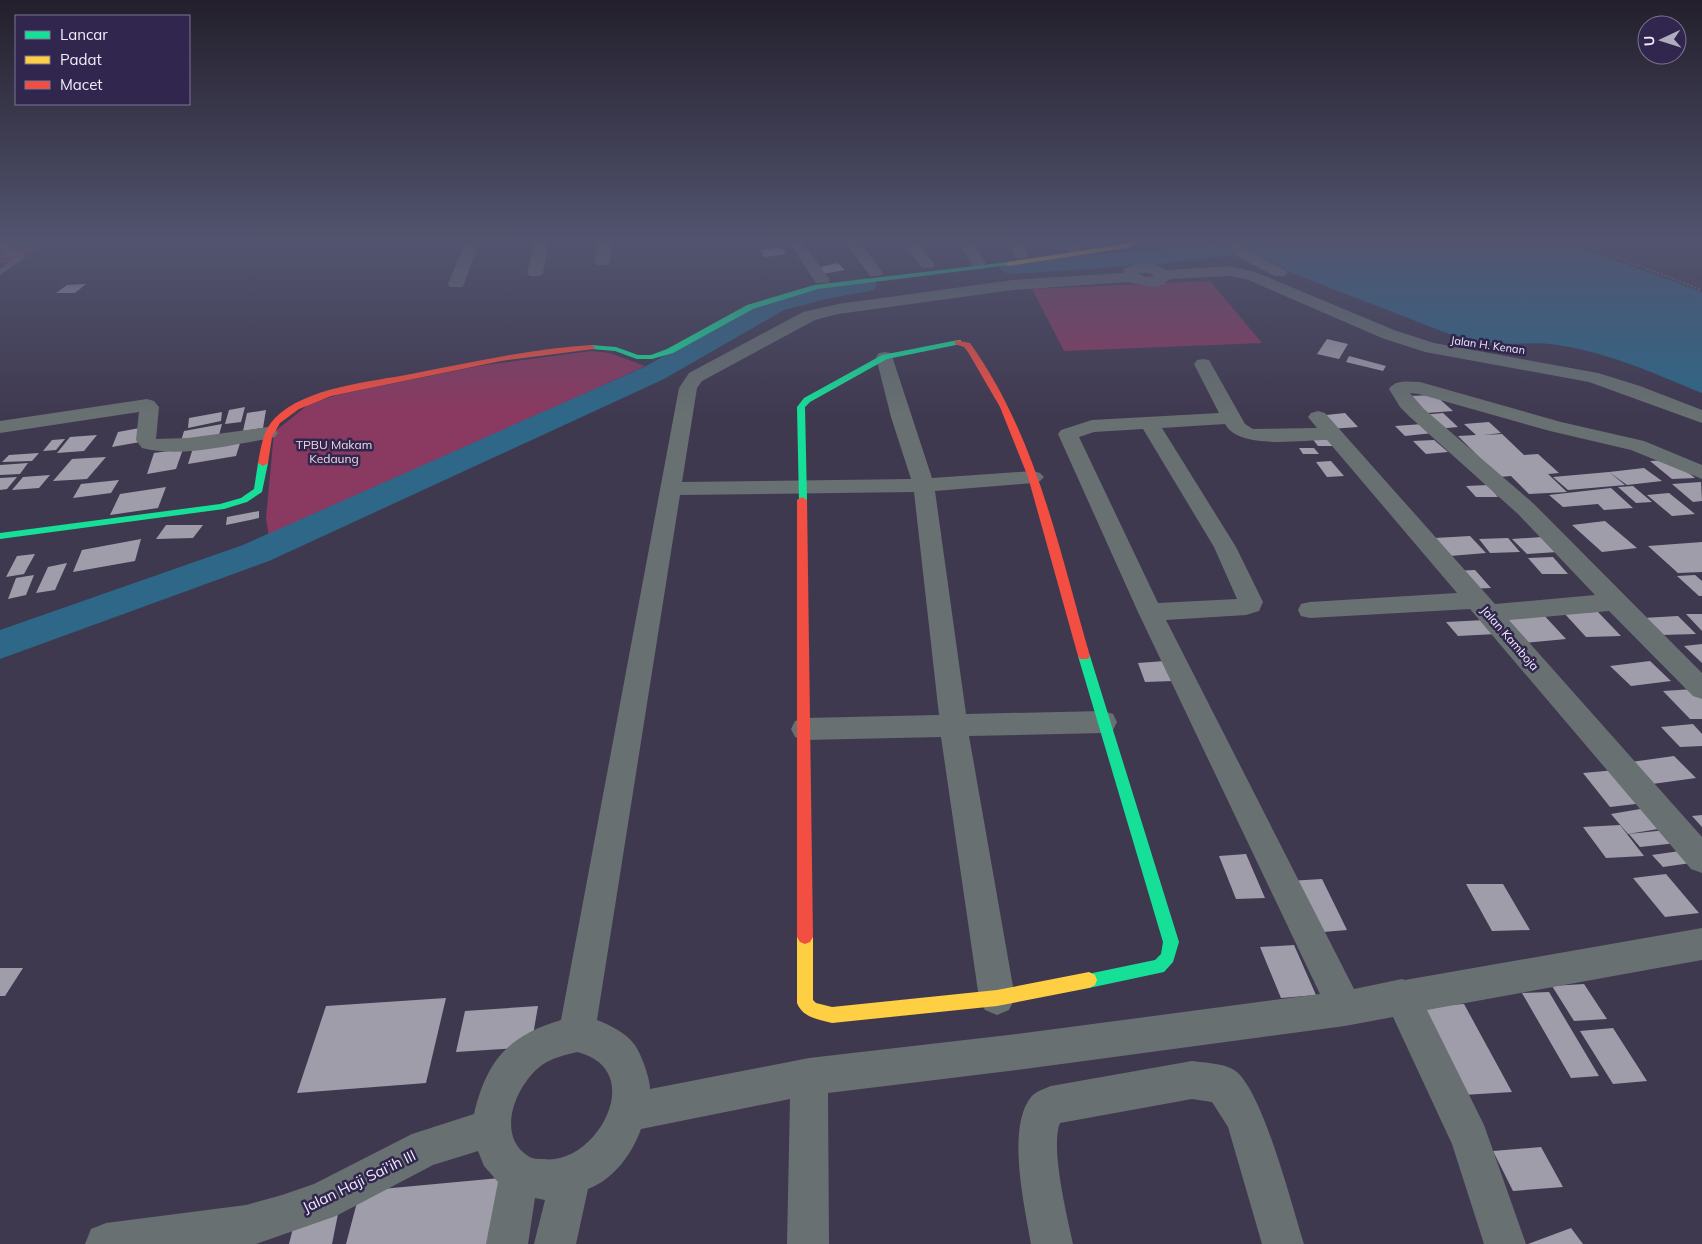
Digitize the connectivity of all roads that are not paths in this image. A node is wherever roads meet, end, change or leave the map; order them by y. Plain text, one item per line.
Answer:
1 (775, 299) edge
2 (911, 299) edge
3 (1306, 299) edge
4 (1345, 299) edge
5 (884, 357) junction
6 (1603, 363) dead end
7 (1203, 364) dead end
8 (1629, 372) dead end
9 (1702, 402) edge
10 (1702, 417) edge
11 (1232, 418) junction
12 (1149, 423) junction
13 (0, 427) edge
14 (268, 433) junction
15 (1702, 473) edge
16 (1033, 477) junction
17 (924, 485) junction
18 (802, 486) junction
19 (671, 489) junction
20 (0, 536) edge
21 (1615, 602) junction
22 (1483, 606) junction
23 (1310, 610) dead end
24 (1150, 612) junction
25 (1702, 689) edge
26 (1103, 722) junction
27 (954, 727) junction
28 (804, 729) junction
29 (1702, 859) edge
30 (1702, 944) edge
31 (1402, 996) junction
32 (997, 998) junction
33 (1345, 1008) junction
34 (576, 1034) junction
35 (809, 1077) junction
36 (629, 1112) junction
37 (491, 1128) junction
38 (519, 1175) junction
39 (571, 1177) junction
40 (106, 1244) edge
41 (508, 1244) edge
42 (555, 1244) edge
43 (808, 1244) edge
44 (1052, 1244) edge
45 (1284, 1244) edge
46 (1505, 1244) edge

1 - 14 street
2 - 19 street
3 - 10 street
4 - 6 street, Jalan H. Kenan
5 - 16 street
5 - 17 street
5 - 18 street
7 - 11 street
8 - 9 street
11 - 12 street
11 - 22 street, Jalan Kamboja
12 - 24 street
12 - 24 street
13 - 14 street
14 - 20 street
15 - 21 street
16 - 17 street
16 - 26 street
17 - 18 street
17 - 27 street
18 - 19 street
18 - 28 street
19 - 34 street
21 - 22 street
21 - 25 street
22 - 23 street
22 - 29 street, Jalan Kamboja
24 - 33 street
26 - 27 street
26 - 32 street
27 - 28 street
27 - 32 street
28 - 32 street
30 - 31 street
31 - 33 street
31 - 46 street
33 - 35 street
34 - 36 street
34 - 37 street
35 - 36 street
35 - 43 street
36 - 39 street
37 - 38 street
37 - 40 street, Jalan Haji Sai'ih III
38 - 39 street
38 - 41 street
39 - 42 street
44 - 45 street

